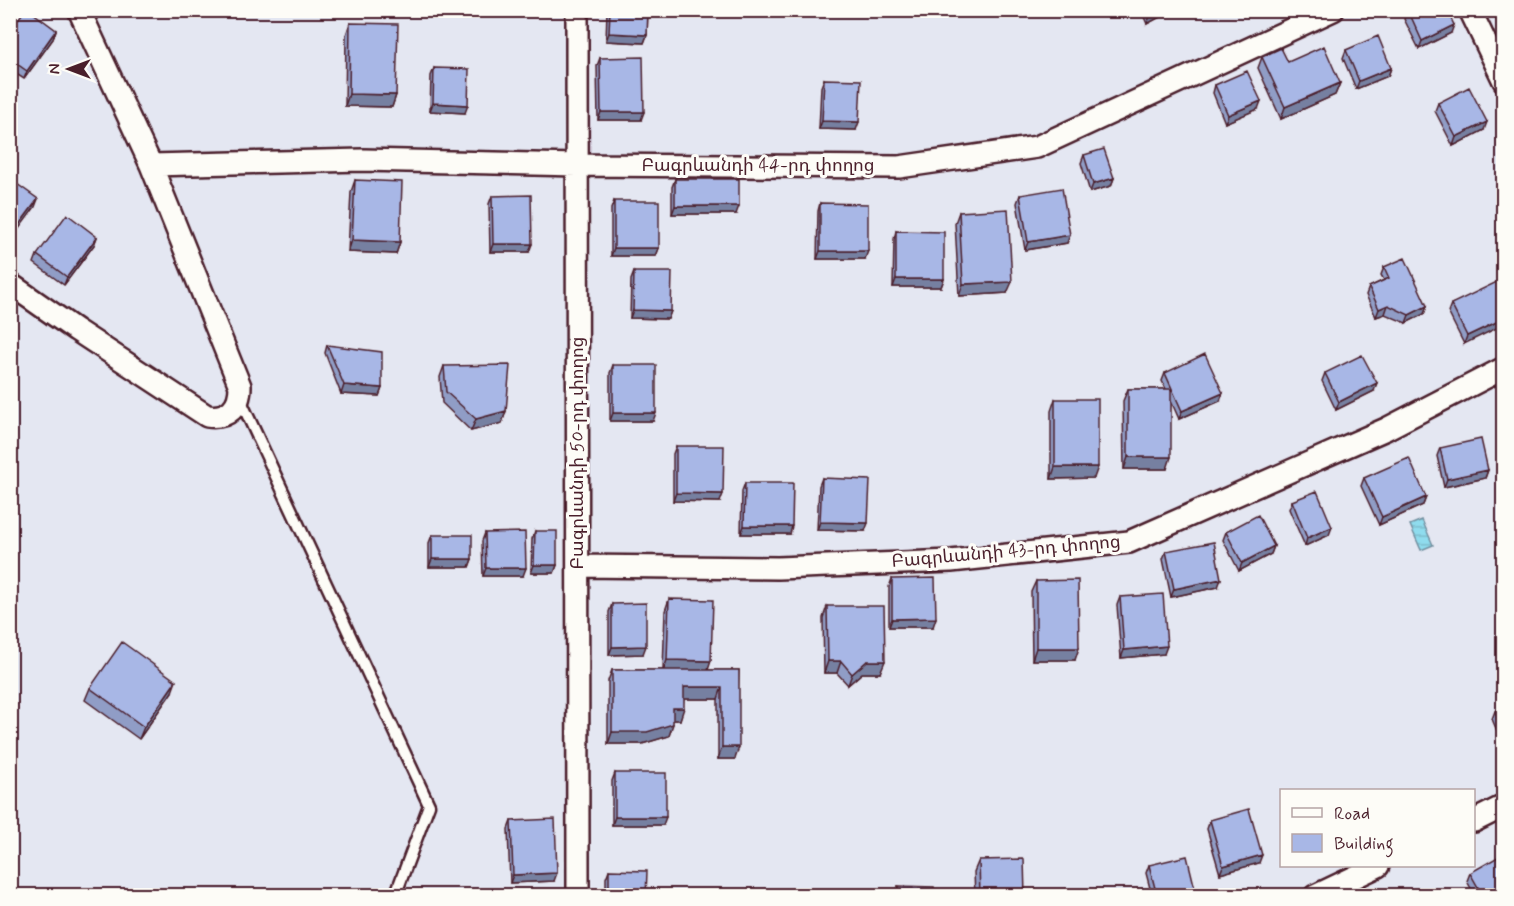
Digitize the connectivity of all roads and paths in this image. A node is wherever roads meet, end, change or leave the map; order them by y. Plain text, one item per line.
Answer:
1 (79, 10) edge
2 (577, 10) edge
3 (1334, 10) edge
4 (1470, 10) edge
5 (1503, 81) edge
6 (151, 165) junction
7 (577, 165) junction
8 (10, 284) edge
9 (1503, 368) edge
10 (240, 398) junction
11 (579, 566) junction
12 (1503, 806) edge
13 (1475, 819) edge
14 (1376, 867) edge
15 (395, 896) edge
16 (578, 896) edge
17 (1315, 896) edge

1 - 6 street
2 - 7 street, Բագրևանդի 50-րդ փողոց
3 - 7 street, Բագրևանդի 44-րդ փողոց
4 - 5 street
6 - 7 street, Բագրևանդի 44-րդ փողոց
6 - 10 street
7 - 11 street, Բագրևանդի 50-րդ փողոց
8 - 10 street
9 - 11 street, Բագրևանդի 43-րդ փողոց
10 - 15 lane
11 - 16 street, Բագրևանդի 50-րդ փողոց
12 - 13 street
14 - 17 street

